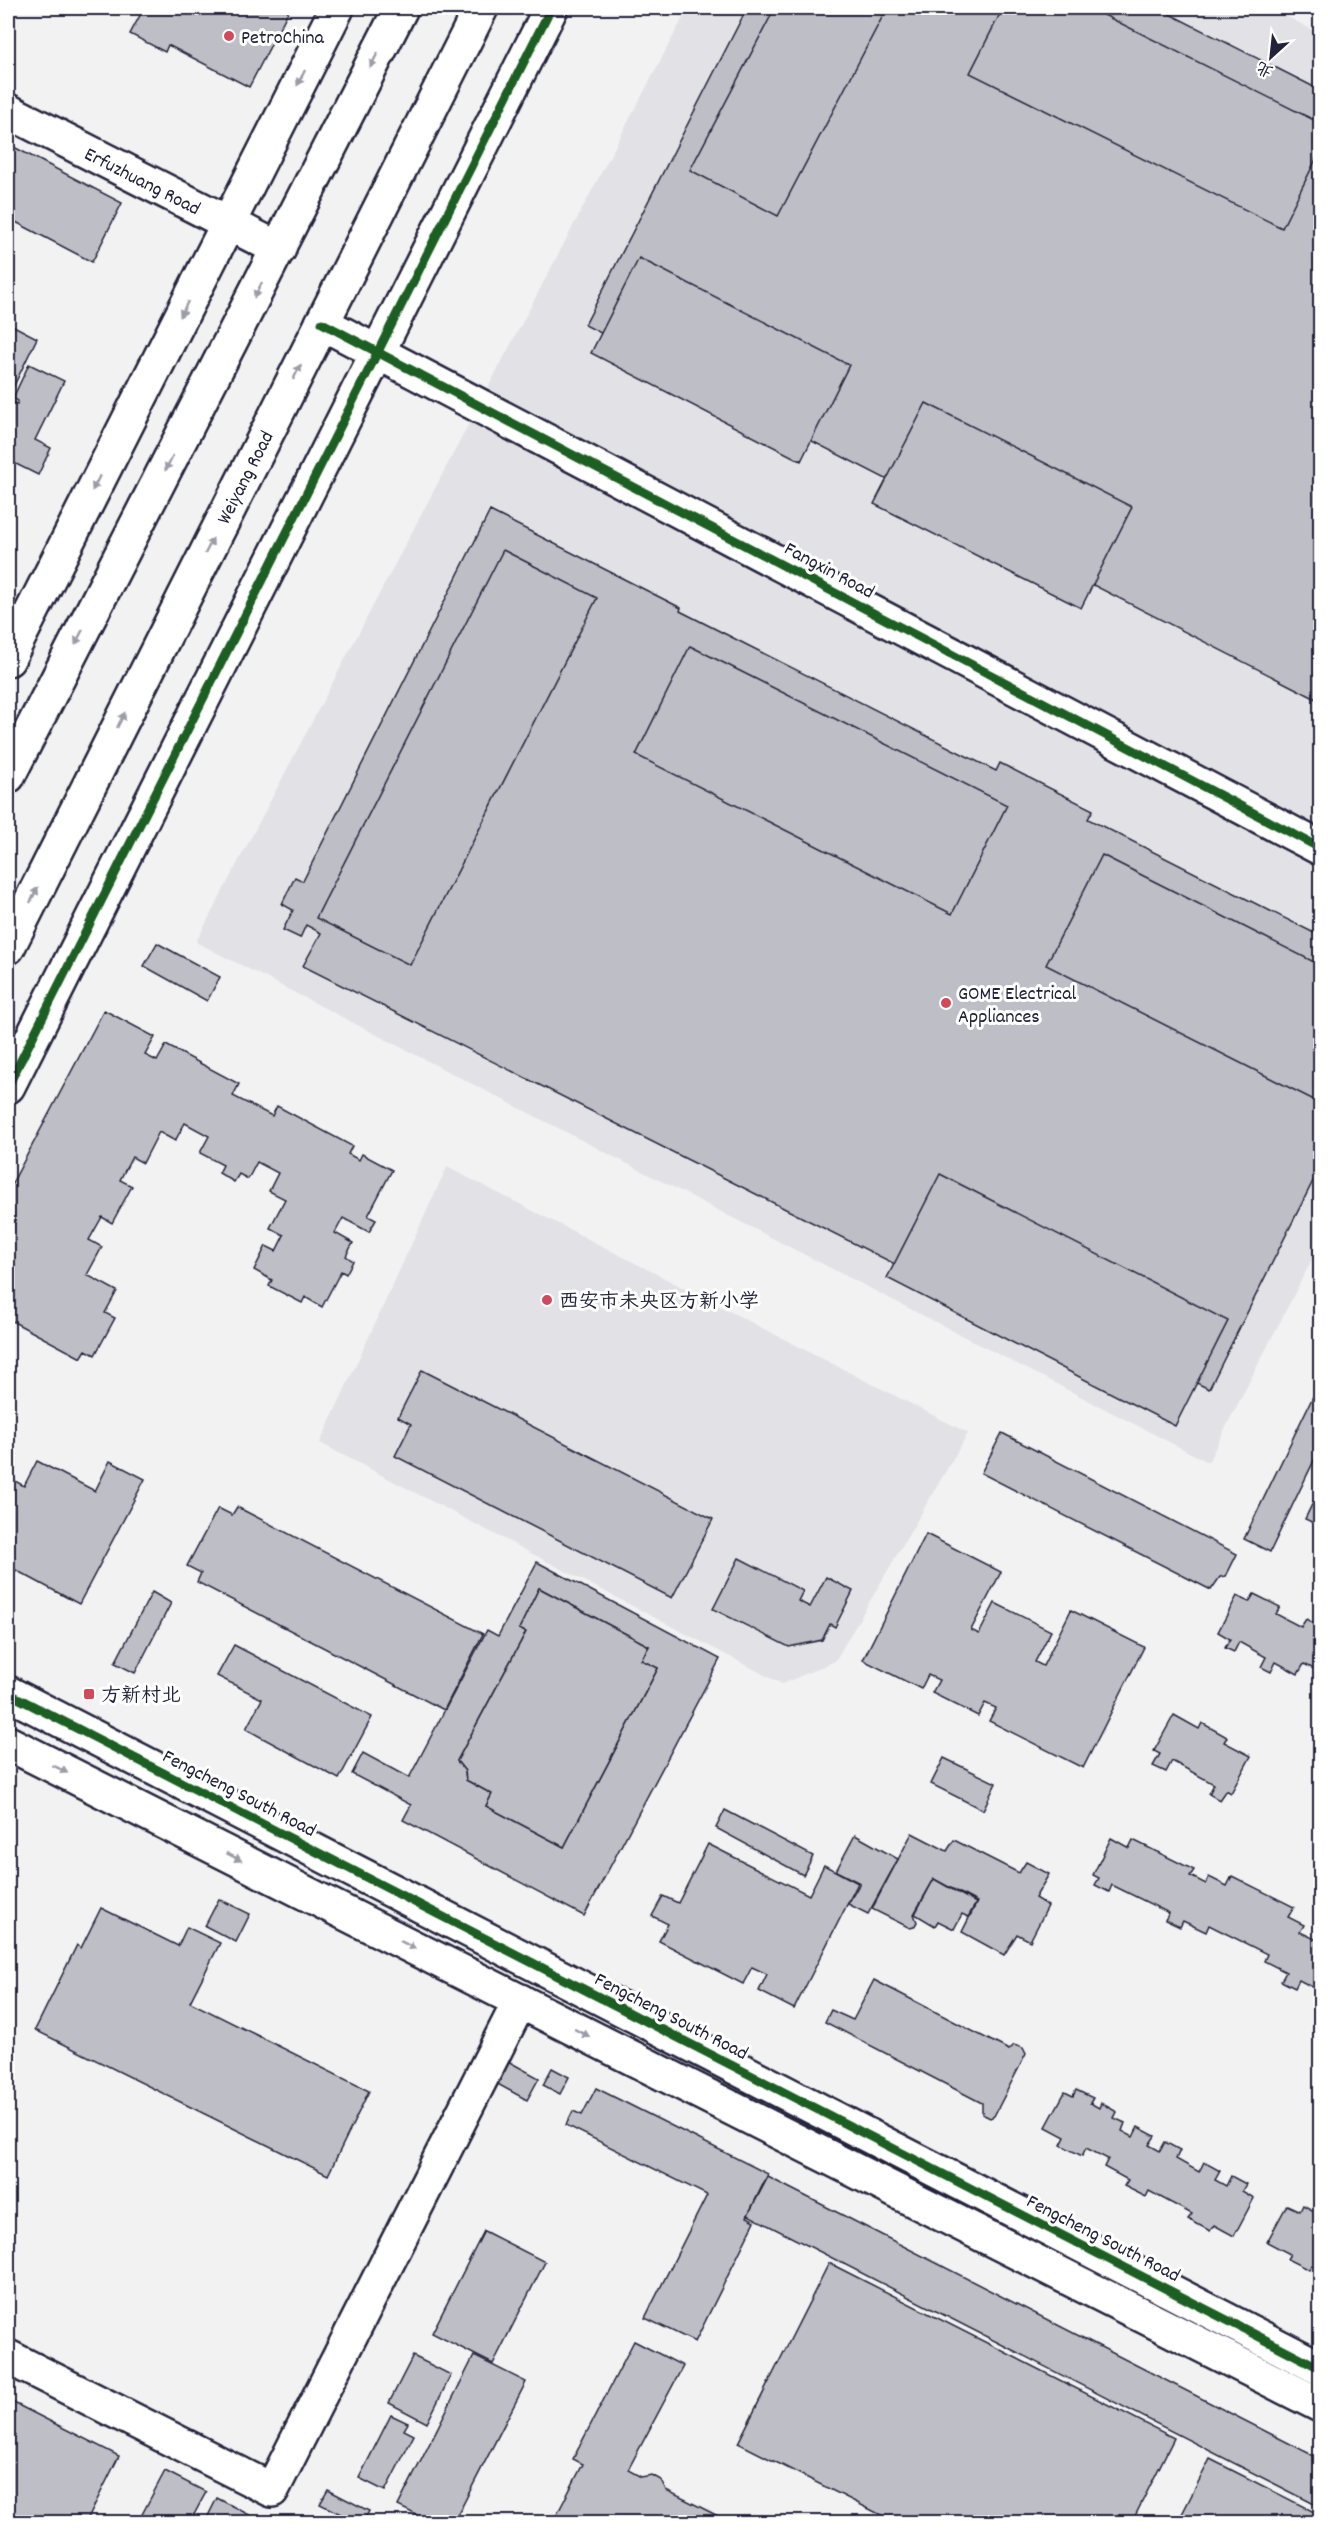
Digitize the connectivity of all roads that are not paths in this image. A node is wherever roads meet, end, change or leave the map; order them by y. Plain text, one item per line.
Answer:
1 (337, 8) edge
2 (401, 8) edge
3 (481, 8) edge
4 (551, 8) edge
5 (8, 111) edge
6 (228, 223) junction
7 (279, 249) junction
8 (322, 323) junction
9 (378, 352) junction
10 (8, 659) edge
11 (8, 776) edge
12 (1320, 848) edge
13 (8, 947) edge
14 (8, 1086) edge
15 (8, 1693) edge
16 (8, 1743) edge
17 (520, 2001) junction
18 (8, 2357) edge
19 (1320, 2368) edge
20 (1320, 2405) edge

1 -> 6 street
2 -> 7 street
3 - 8 street, Weiyang Road
4 - 9 street
5 - 6 street, Erfuzhuang Road
6 - 7 street, Erfuzhuang Road
6 -> 10 street
7 -> 11 street
8 - 9 street, Fangxin Road
13 -> 8 street, Weiyang Road
9 - 12 street, Fangxin Road
9 - 14 street
15 - 19 street, Fengcheng South Road
16 -> 17 street
17 - 18 street
17 -> 20 street

